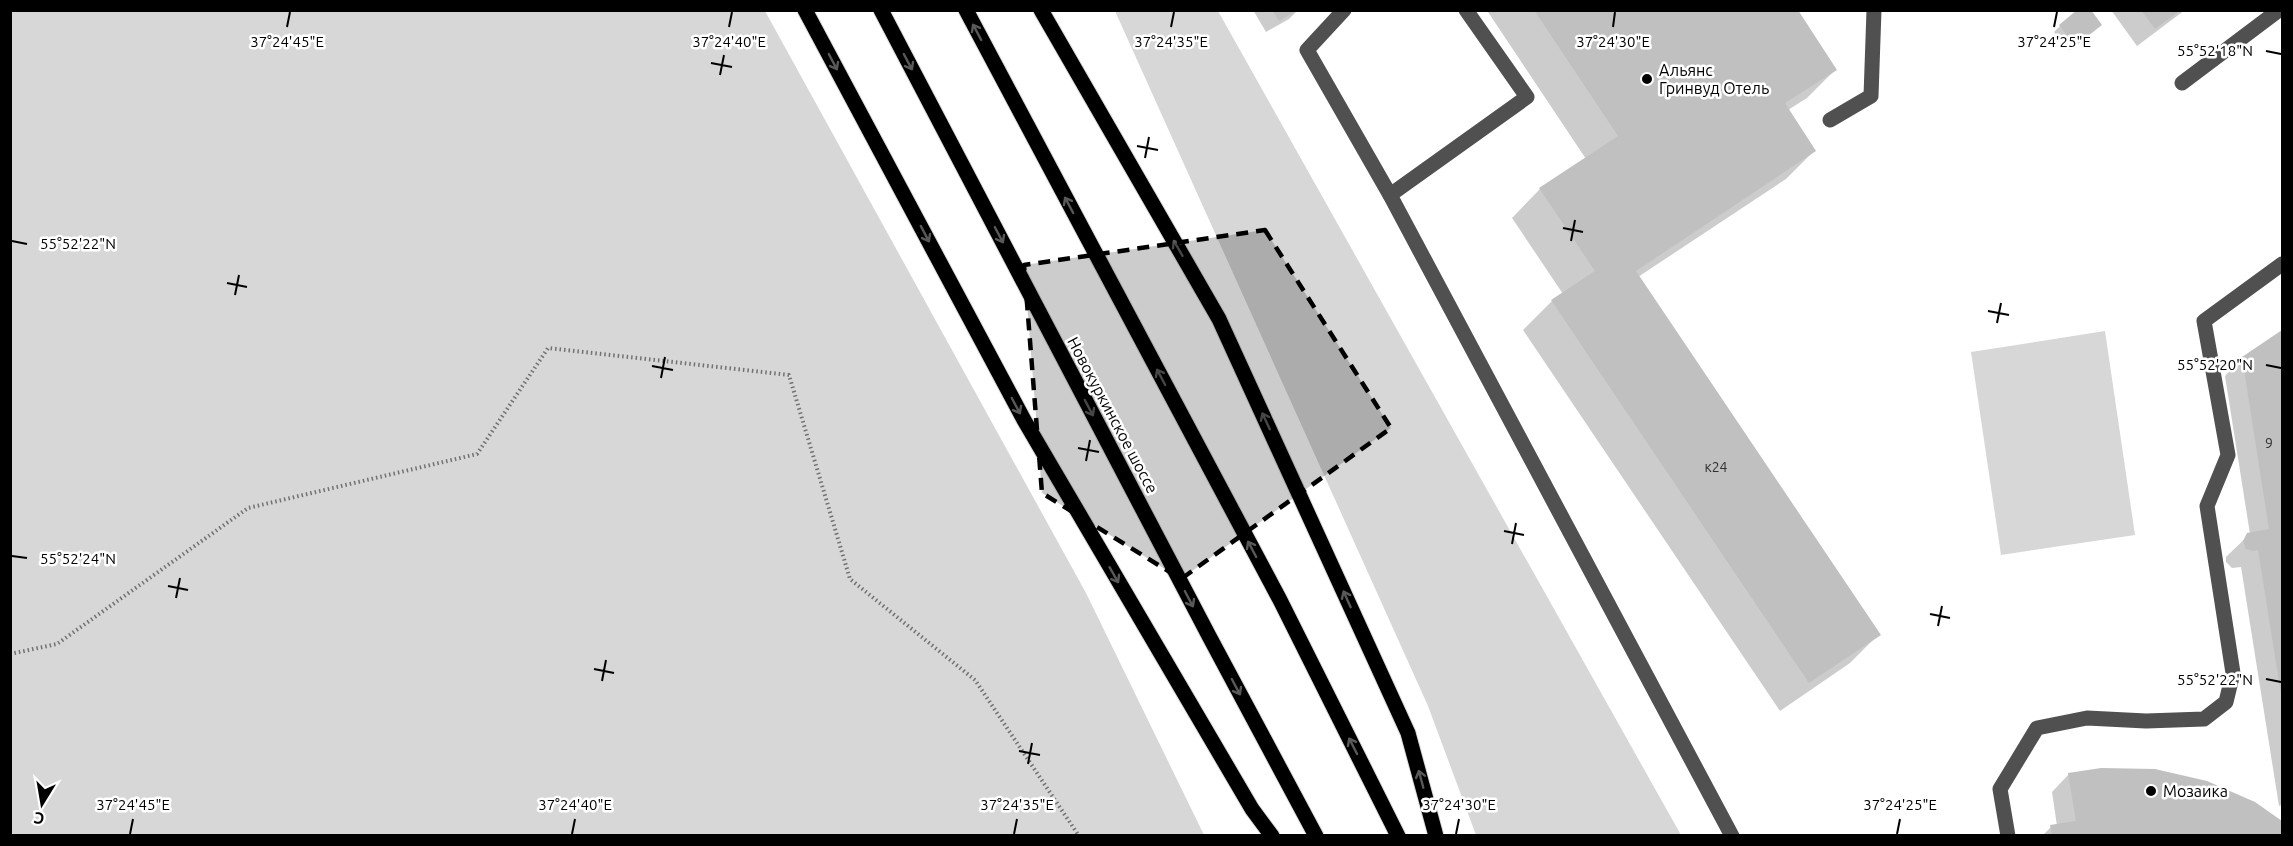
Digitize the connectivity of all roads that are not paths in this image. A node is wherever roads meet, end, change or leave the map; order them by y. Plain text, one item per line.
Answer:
1 (806, 10) edge
2 (881, 10) edge
3 (966, 10) edge
4 (1041, 10) edge
5 (1344, 10) edge
6 (1466, 10) edge
7 (1874, 10) edge
8 (2278, 10) edge
9 (2182, 83) dead end
10 (1830, 120) dead end
11 (1390, 195) junction
12 (2283, 264) edge
13 (1272, 836) edge
14 (1316, 836) edge
15 (1398, 836) edge
16 (1436, 836) edge
17 (1732, 836) edge
18 (2008, 836) edge

1 -> 13 main road
2 -> 14 main road, Новокуркинское шоссе
15 -> 3 main road
16 -> 4 main road
5 - 11 street
6 - 11 street
7 - 10 street
8 - 9 street
11 - 17 street
12 - 18 street

